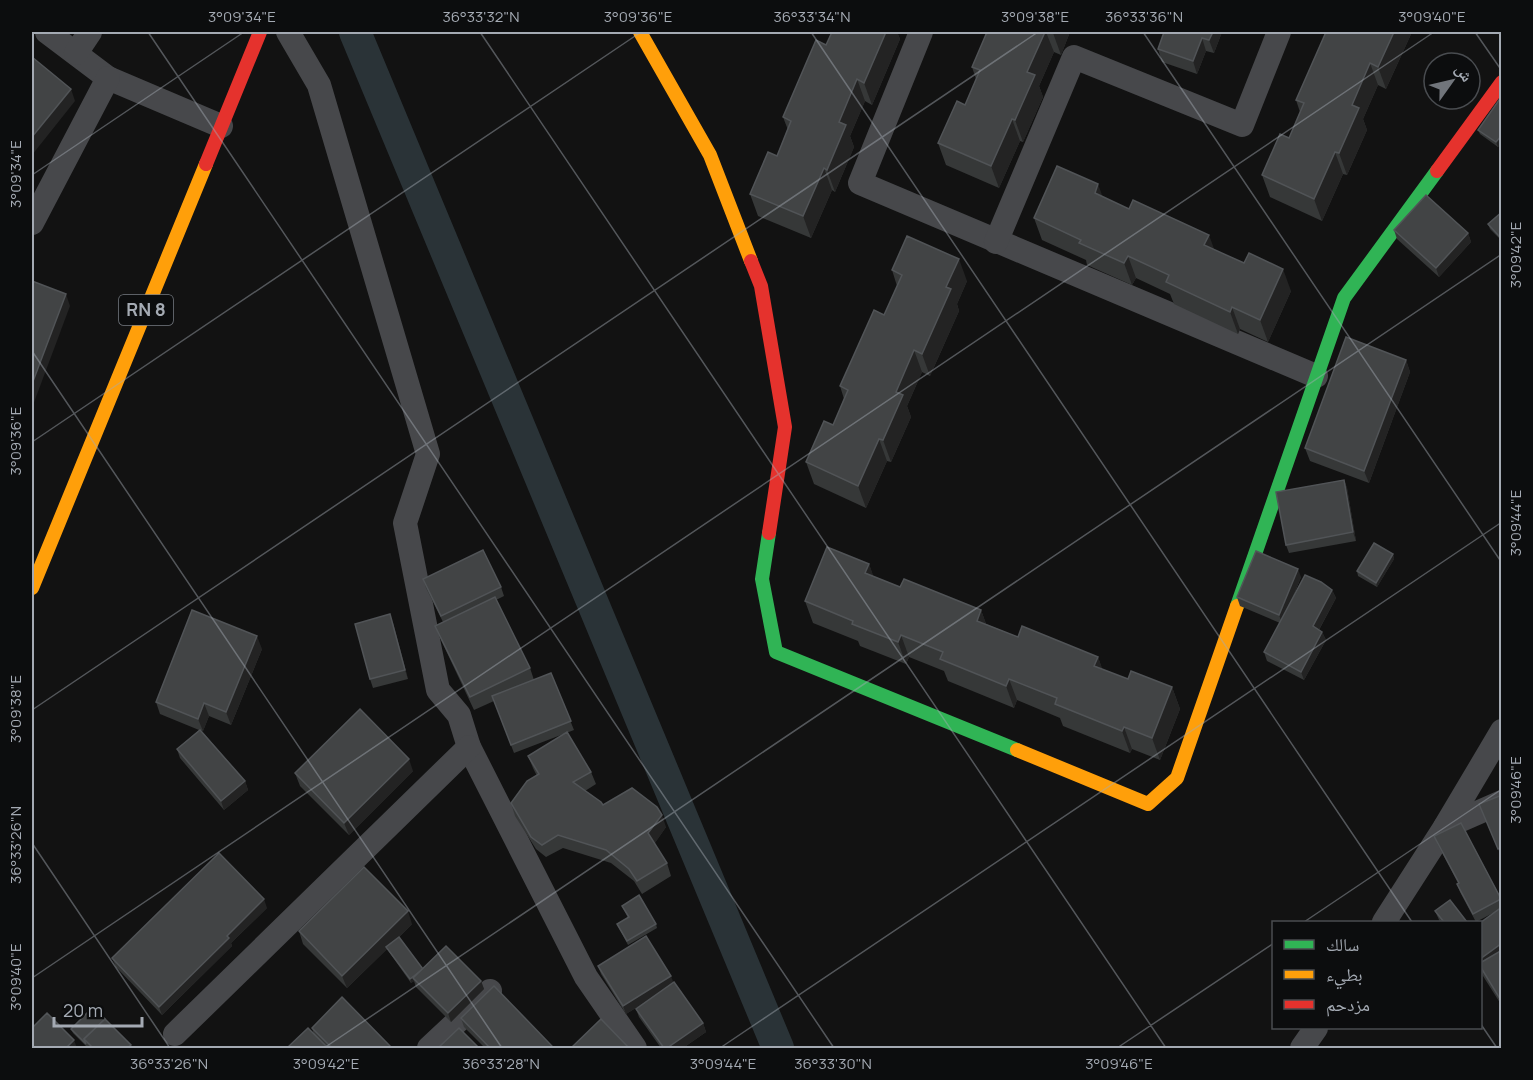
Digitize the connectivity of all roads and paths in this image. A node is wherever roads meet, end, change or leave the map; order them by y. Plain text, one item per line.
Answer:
1 (47, 32) edge
2 (90, 32) edge
3 (260, 32) edge
4 (288, 32) edge
5 (640, 32) edge
6 (921, 32) edge
7 (1279, 32) edge
8 (76, 53) junction
9 (108, 78) junction
10 (1502, 82) edge
11 (221, 126) junction
12 (33, 215) edge
13 (996, 242) junction
14 (1316, 376) junction
15 (32, 588) edge
16 (1502, 731) edge
17 (469, 747) junction
18 (1502, 802) edge
19 (1445, 827) junction
20 (1385, 921) edge
21 (494, 987) edge
22 (1315, 1029) edge
23 (175, 1034) dead end
24 (429, 1048) edge
25 (635, 1048) edge
26 (1302, 1048) edge

1 - 8 street
2 - 8 street
3 - 11 street, RN 8
4 - 17 street
5 - 14 street
6 - 13 street
7 - 13 street
8 - 9 street
9 - 11 street
9 - 12 street
10 - 14 street
11 - 15 street, RN 8
13 - 14 street
16 - 19 street
17 - 23 street
17 - 25 street
18 - 19 street
19 - 20 street
21 - 24 street
22 - 26 street

